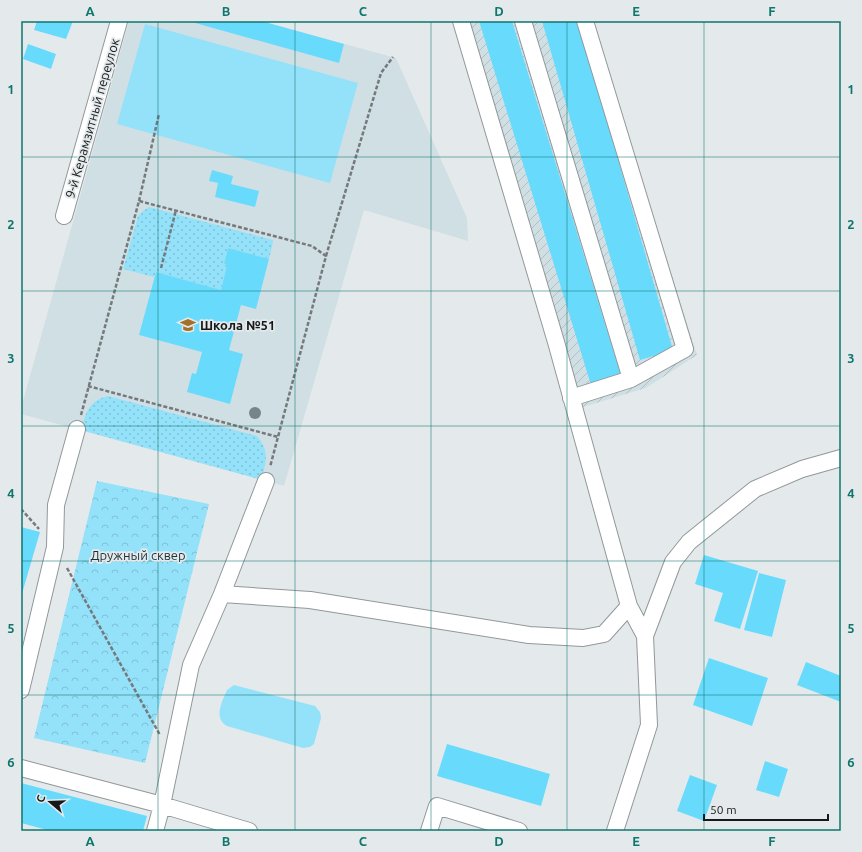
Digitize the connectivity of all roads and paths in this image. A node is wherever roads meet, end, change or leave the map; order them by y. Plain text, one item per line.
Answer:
1 (119, 21) edge
2 (461, 21) edge
3 (523, 21) edge
4 (585, 21) edge
5 (393, 57) dead end
6 (159, 114) dead end
7 (139, 200) junction
8 (176, 210) junction
9 (64, 216) dead end
10 (326, 256) junction
11 (161, 268) dead end
12 (631, 379) junction
13 (88, 386) junction
14 (572, 398) junction
15 (77, 429) joint
16 (278, 437) junction
17 (841, 458) edge
18 (266, 481) joint
19 (55, 547) junction
20 (222, 594) junction
21 (629, 606) junction
22 (645, 636) junction
23 (21, 690) edge
24 (172, 756) junction
25 (21, 768) edge
26 (162, 805) junction
27 (155, 831) edge
28 (249, 831) edge
29 (429, 831) edge
30 (519, 831) edge
31 (615, 831) edge

1 - 9 street, 9-й Керамзитный переулок
2 - 14 street
3 - 12 street
4 - 12 street
5 - 10 path
6 - 7 path
7 - 8 path
7 - 13 path
8 - 10 path
8 - 11 path
10 - 16 path
12 - 14 street
13 - 15 path
13 - 16 path
14 - 21 street
15 - 19 street
16 - 18 path
17 - 22 street
18 - 20 street
19 - 23 street
19 - 24 path
20 - 21 street
20 - 24 street
21 - 22 street
22 - 31 street
24 - 26 street
25 - 26 street
26 - 27 street
26 - 28 street
29 - 30 street

